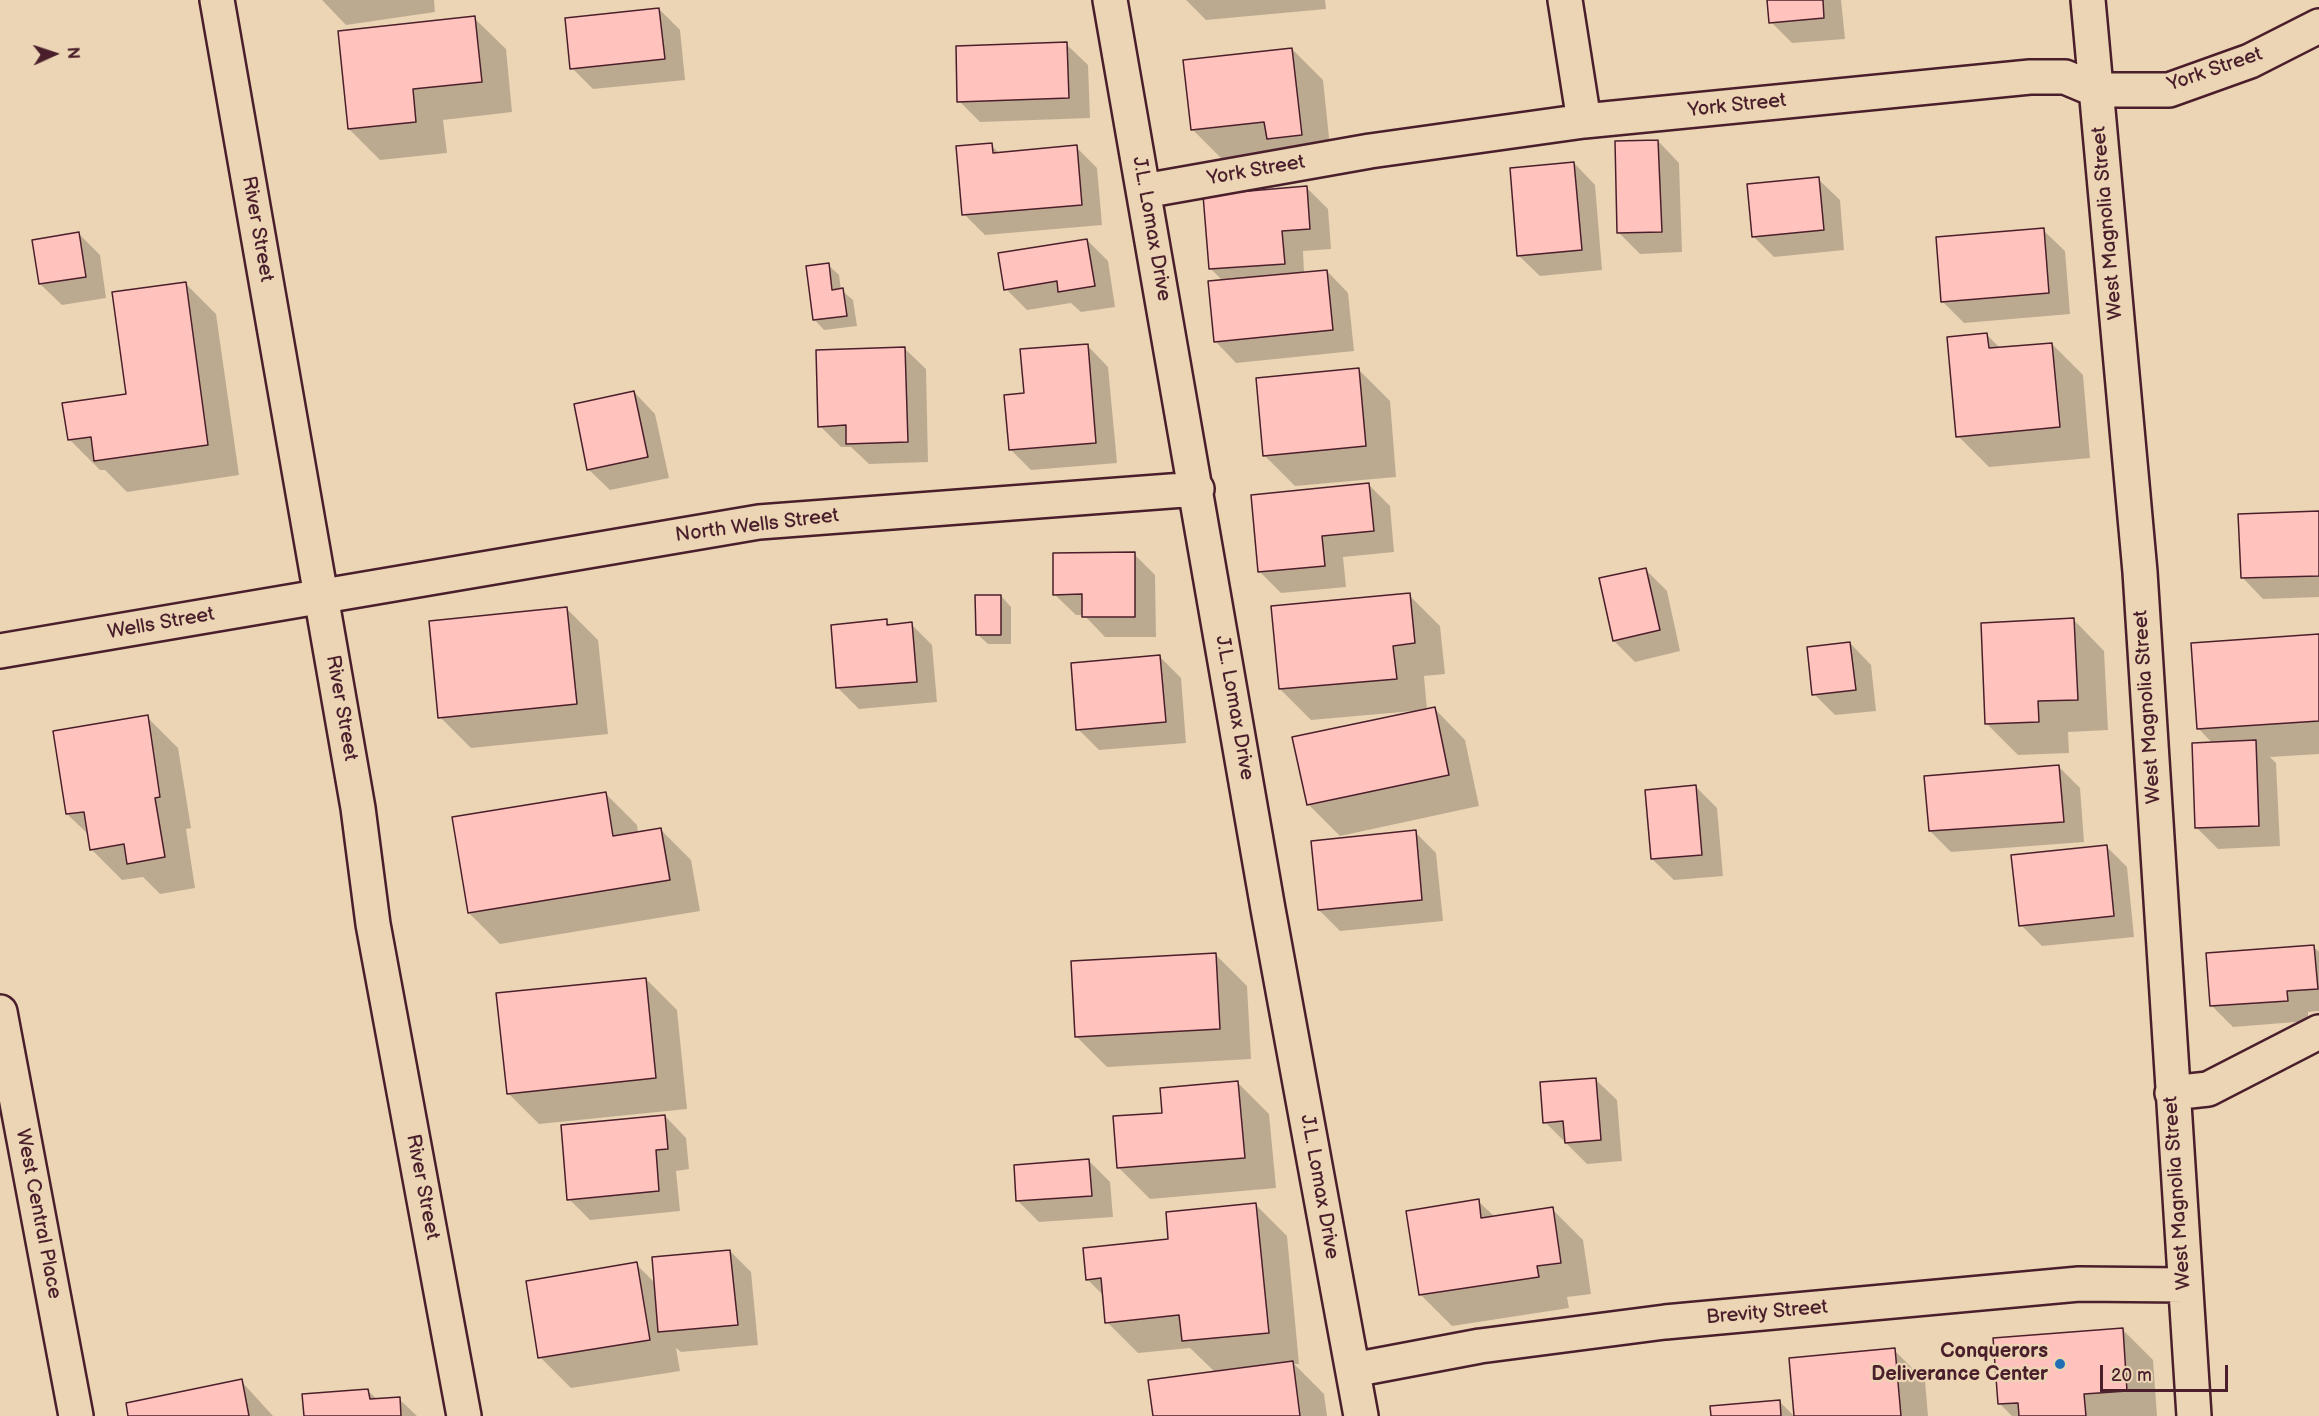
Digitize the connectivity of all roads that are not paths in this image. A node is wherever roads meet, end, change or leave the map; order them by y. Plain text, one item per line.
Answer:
1 (217, 0) edge
2 (1110, 0) edge
3 (1565, 0) edge
4 (2088, 0) edge
5 (2319, 26) edge
6 (2096, 90) junction
7 (1584, 121) junction
8 (1144, 191) junction
9 (1197, 489) junction
10 (321, 597) junction
11 (0, 651) edge
12 (0, 1012) edge
13 (2319, 1032) edge
14 (2172, 1093) junction
15 (2184, 1285) junction
16 (1353, 1370) junction
17 (76, 1416) edge
18 (465, 1416) edge
19 (1361, 1416) edge
20 (2194, 1416) edge

1 - 10 street, River Street
2 - 8 street, J.L. Lomax Drive
3 - 7 street
4 - 6 street, West Magnolia Street
5 - 6 street, York Street
6 - 7 street, York Street
6 - 14 street, West Magnolia Street
7 - 8 street, York Street
8 - 9 street, J.L. Lomax Drive
9 - 10 street, North Wells Street
9 - 16 street, J.L. Lomax Drive
10 - 11 street, Wells Street
10 - 18 street, River Street
12 - 17 street, West Central Place
13 - 14 street
14 - 15 street, West Magnolia Street
15 - 16 street, Brevity Street
15 - 20 street, West Magnolia Street
16 - 19 street, J.L. Lomax Drive

